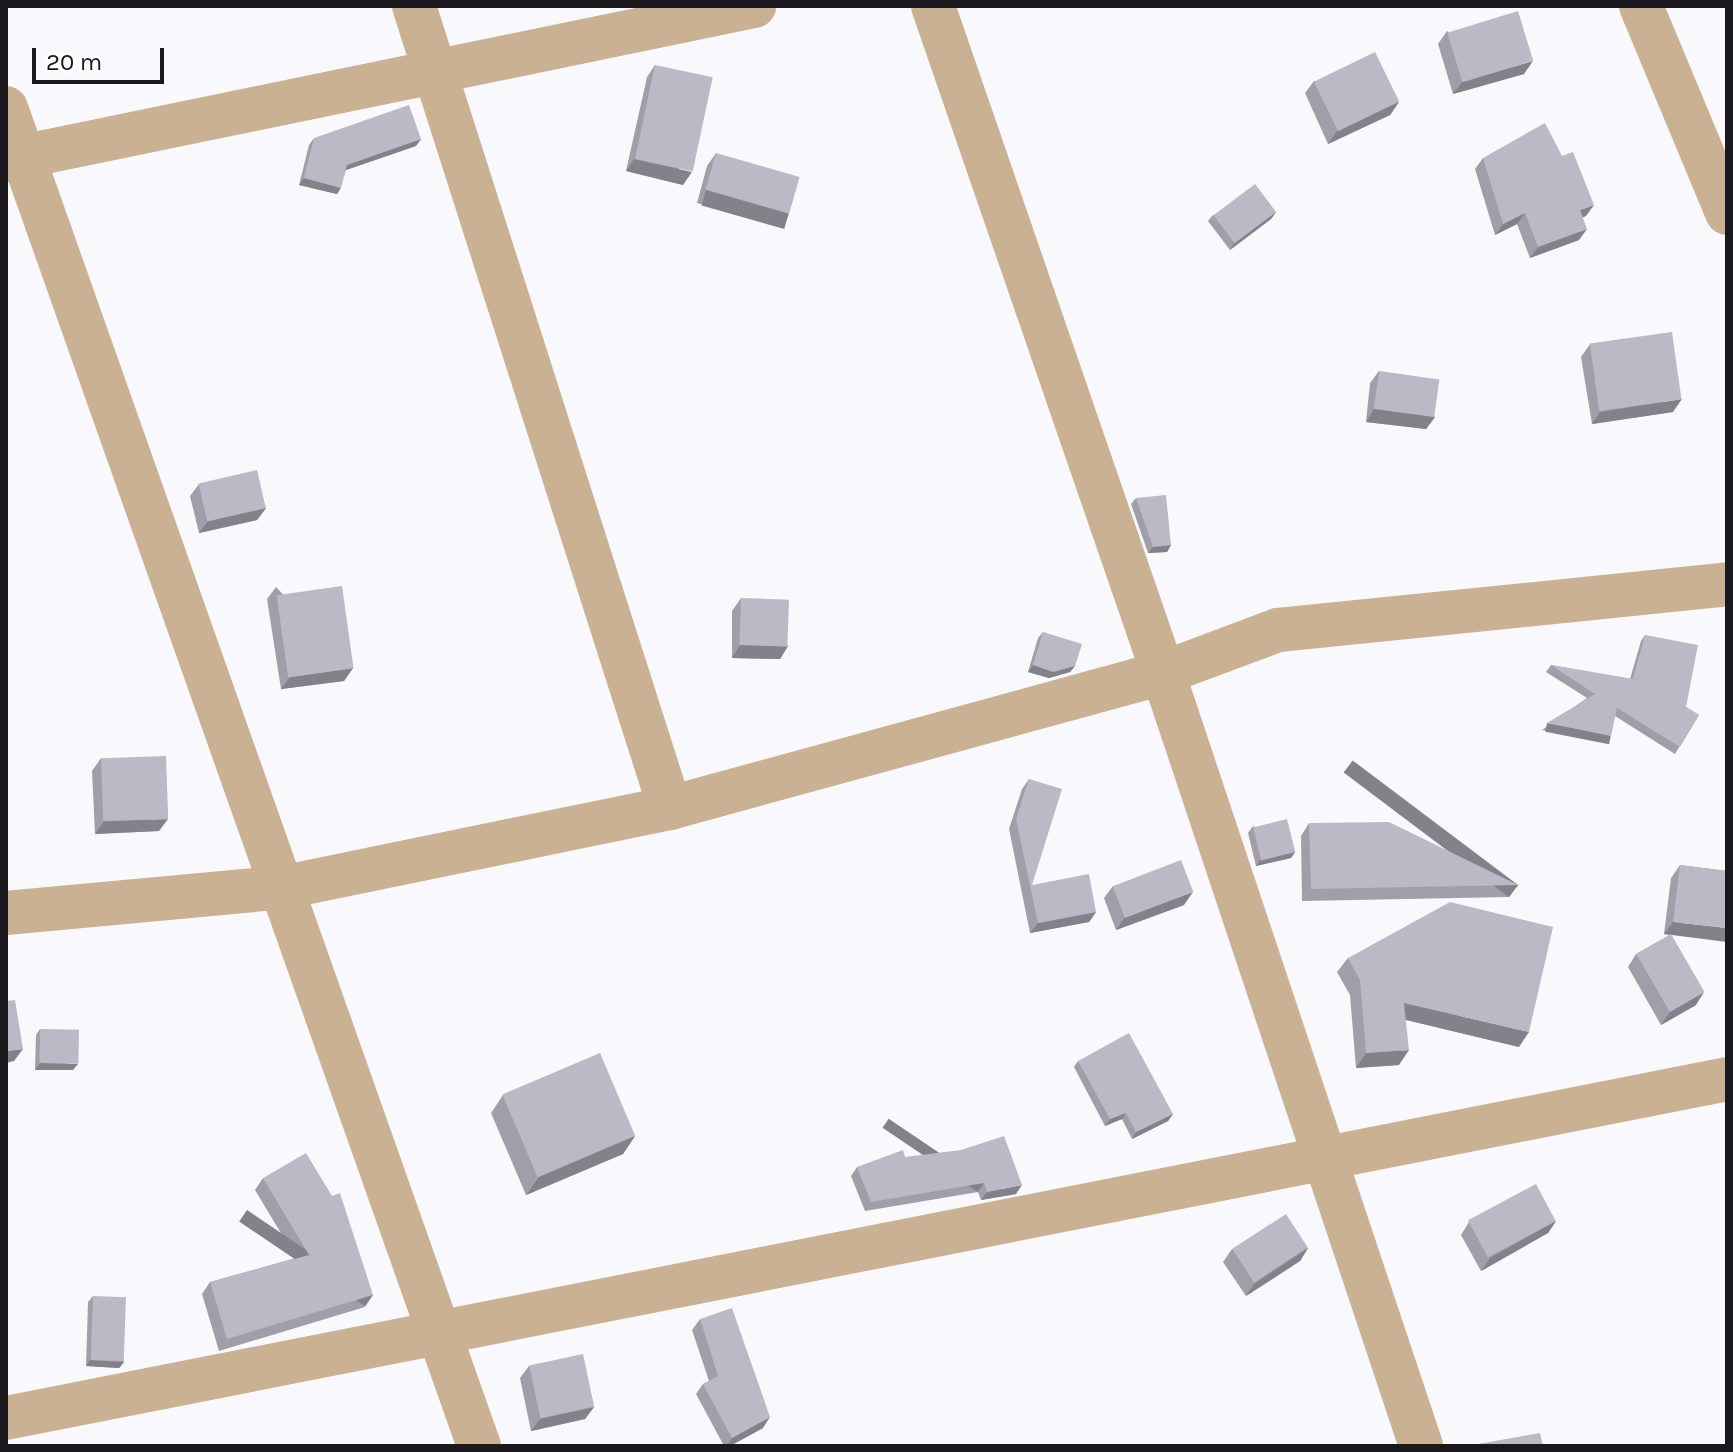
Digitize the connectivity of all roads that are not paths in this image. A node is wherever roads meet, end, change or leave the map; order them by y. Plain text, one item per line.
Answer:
1 (414, 6) edge
2 (754, 6) edge
3 (933, 6) edge
4 (1641, 6) edge
5 (435, 71) junction
6 (6, 108) edge
7 (15, 158) edge
8 (1727, 213) edge
9 (1727, 584) edge
10 (1163, 673) junction
11 (670, 808) junction
12 (285, 887) junction
13 (6, 913) edge
14 (1727, 1079) edge
15 (1325, 1159) junction
16 (437, 1334) junction
17 (6, 1418) edge
18 (479, 1446) edge
19 (1421, 1446) edge

1 - 5 street
2 - 5 street
3 - 10 street
4 - 8 street
5 - 7 street
5 - 11 street
6 - 7 street
7 - 12 street
9 - 10 street
10 - 11 street
10 - 15 street
11 - 12 street
12 - 13 street
12 - 16 street
14 - 15 street
15 - 16 street
15 - 19 street
16 - 17 street
16 - 18 street

